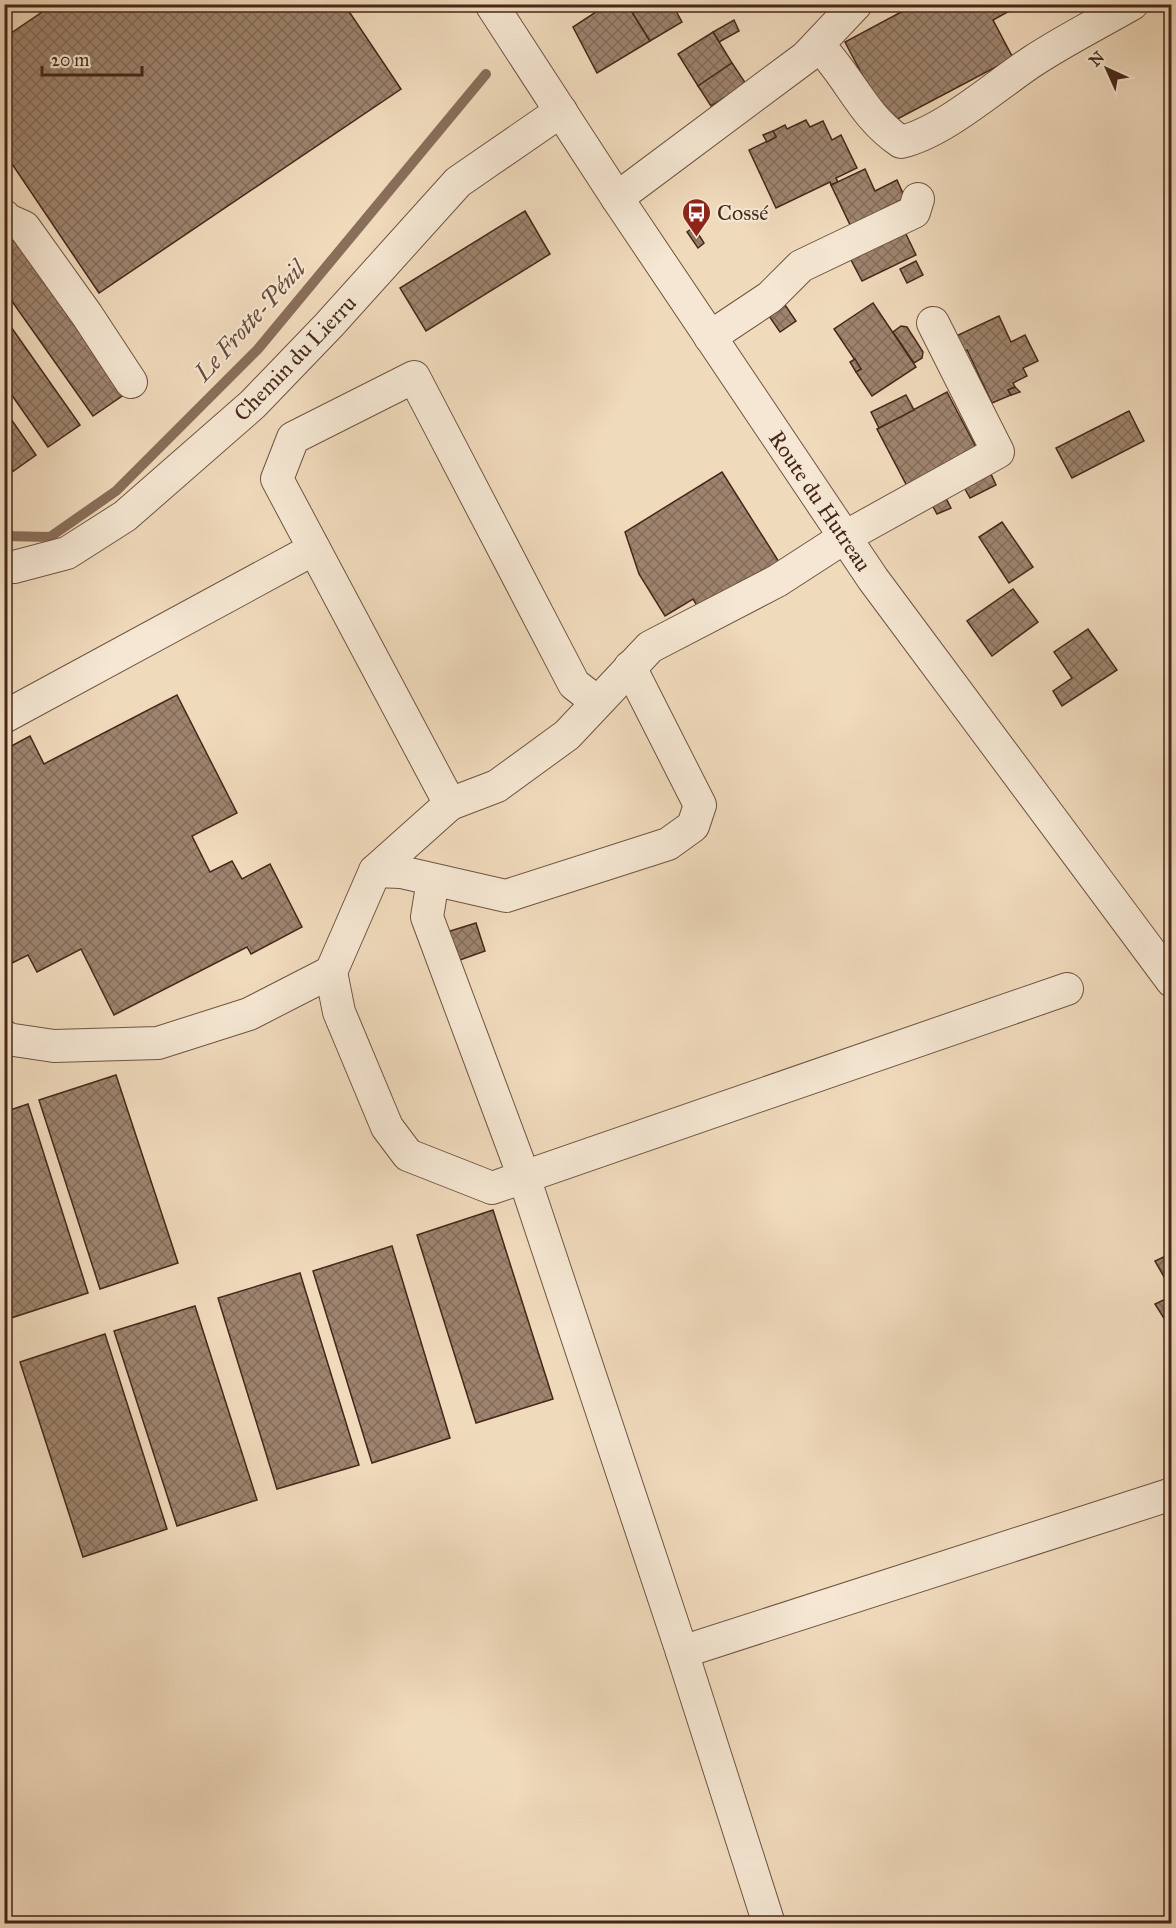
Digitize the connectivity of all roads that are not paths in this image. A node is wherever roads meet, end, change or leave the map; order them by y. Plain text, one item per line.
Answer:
1 (491, 4) edge
2 (856, 4) edge
3 (1132, 4) edge
4 (818, 45) junction
5 (561, 111) junction
6 (617, 198) junction
7 (918, 200) dead end
8 (5, 218) edge
9 (933, 323) dead end
10 (710, 337) junction
11 (131, 382) dead end
12 (844, 537) junction
13 (314, 549) junction
14 (4, 566) edge
15 (630, 667) junction
16 (597, 702) junction
17 (4, 717) edge
18 (450, 804) junction
19 (375, 871) junction
20 (433, 879) junction
21 (331, 972) junction
22 (1172, 981) edge
23 (1067, 988) dead end
24 (4, 1036) edge
25 (524, 1177) junction
26 (1172, 1494) edge
27 (682, 1652) junction
28 (769, 1923) edge

1 - 5 street, Route du Hutreau
2 - 4 street
3 - 4 street
4 - 6 street
5 - 6 street, Route du Hutreau
5 - 14 street, Chemin du Lierru
6 - 10 street, Route du Hutreau
7 - 10 street
8 - 11 street
9 - 12 street
10 - 12 street, Route du Hutreau
12 - 15 street
12 - 22 street, Route du Hutreau
13 - 16 street
13 - 17 street
13 - 18 street
15 - 16 street
15 - 20 street
16 - 18 street
18 - 19 street
19 - 20 street
19 - 21 street
20 - 25 street
21 - 24 street
21 - 25 street
23 - 25 street
25 - 27 street
26 - 27 street
27 - 28 street

